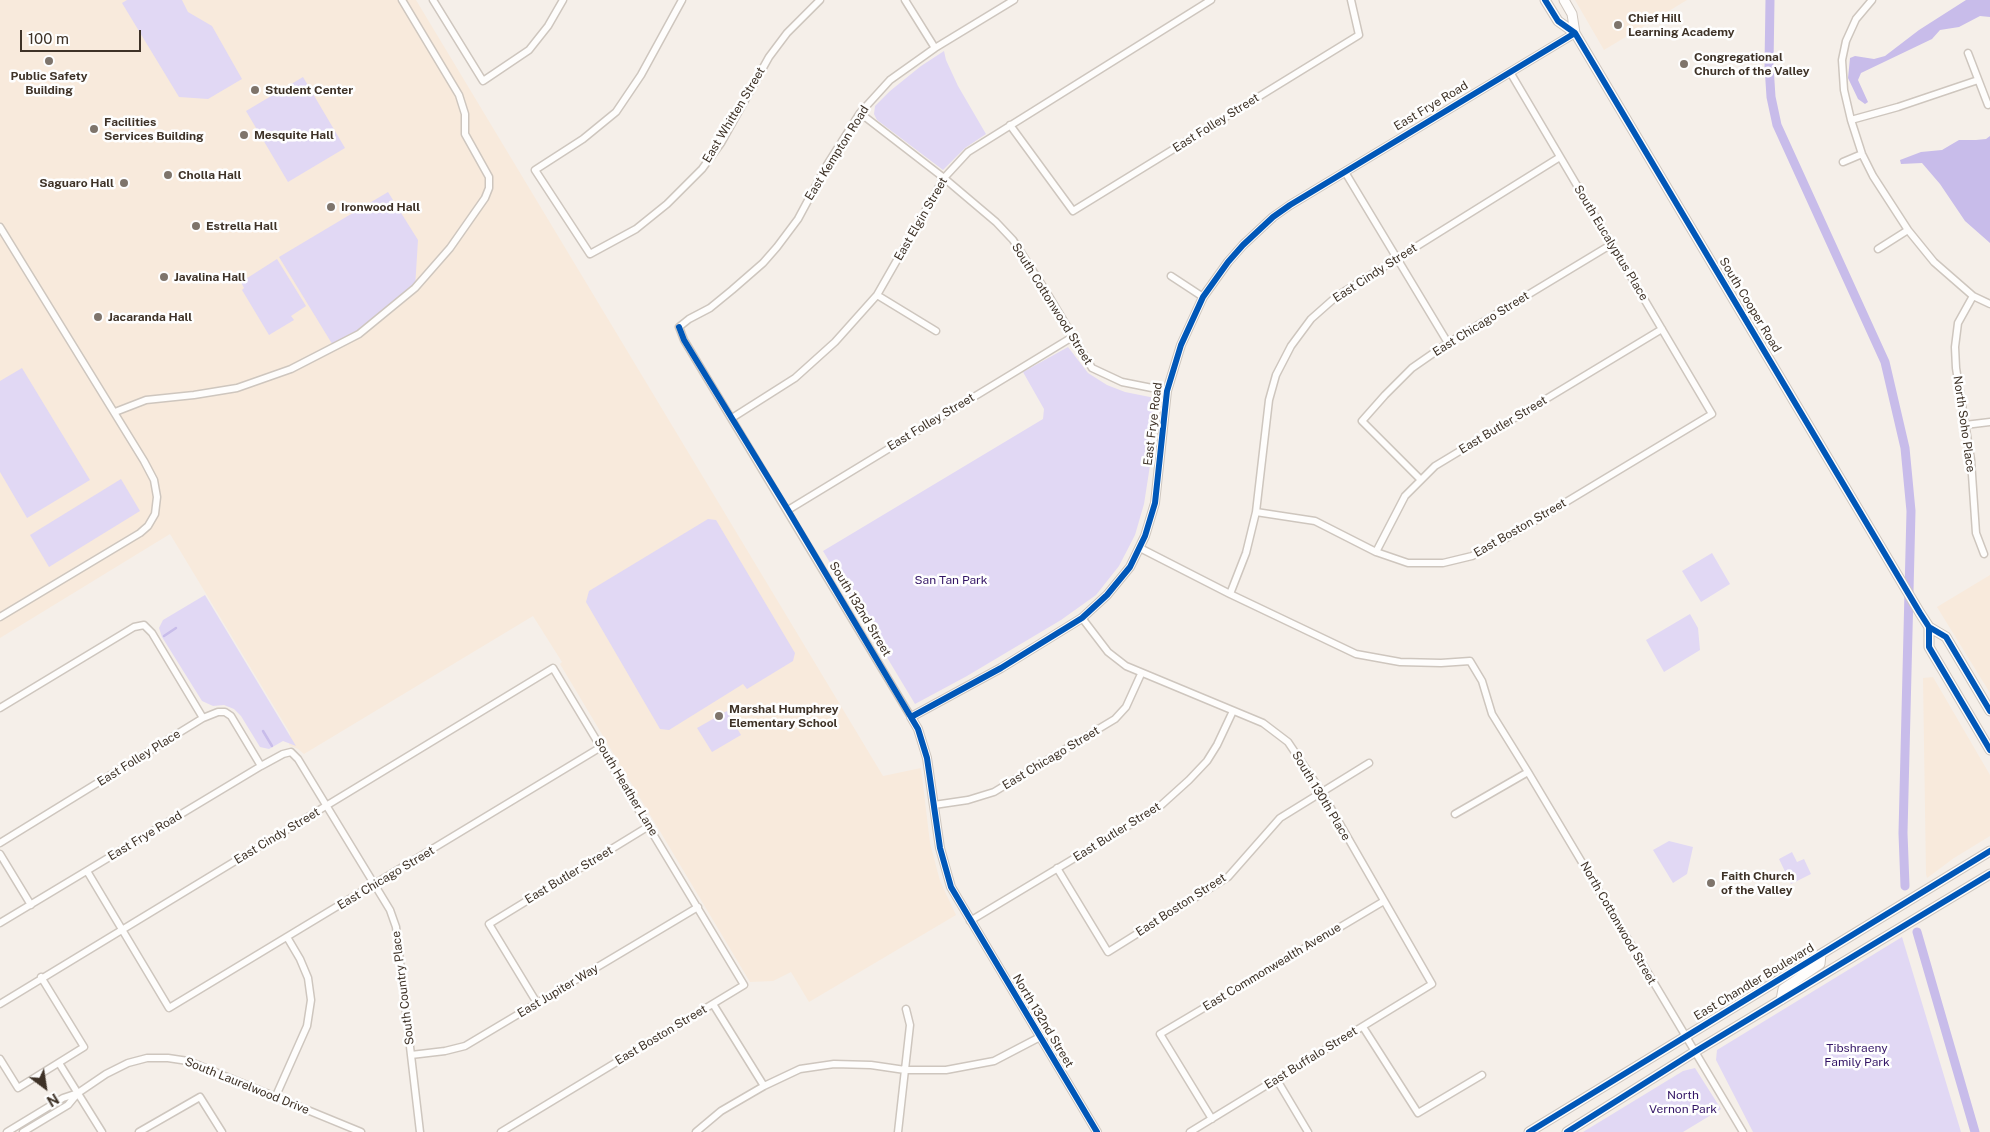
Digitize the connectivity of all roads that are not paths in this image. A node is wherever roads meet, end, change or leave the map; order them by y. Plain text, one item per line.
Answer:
1 (402, 0) edge
2 (433, 0) edge
3 (563, 0) edge
4 (682, 0) edge
5 (820, 0) edge
6 (905, 0) edge
7 (1014, 0) edge
8 (1211, 0) edge
9 (1350, 0) edge
10 (1545, 0) edge
11 (1564, 0) edge
12 (1872, 0) edge
13 (1574, 33) junction
14 (935, 48) junction
15 (1968, 53) dead end
16 (1510, 72) junction
17 (1978, 80) junction
18 (1988, 105) dead end
19 (860, 113) junction
20 (1851, 120) junction
21 (1010, 125) junction
22 (1862, 154) junction
23 (1560, 157) junction
24 (1842, 162) dead end
25 (1345, 172) junction
26 (944, 178) junction
27 (0, 227) edge
28 (1908, 230) junction
29 (1612, 244) junction
30 (1878, 249) dead end
31 (1396, 258) junction
32 (1171, 276) dead end
33 (877, 295) junction
34 (1973, 296) junction
35 (1203, 297) junction
36 (1990, 304) edge
37 (679, 327) joint
38 (1662, 329) junction
39 (936, 331) dead end
40 (1074, 336) junction
41 (1448, 344) junction
42 (1167, 392) junction
43 (115, 412) junction
44 (1712, 414) joint
45 (732, 418) junction
46 (1990, 422) edge
47 (1965, 425) junction
48 (1420, 479) junction
49 (788, 510) junction
50 (1256, 512) junction
51 (1140, 548) junction
52 (1376, 552) junction
53 (1984, 554) dead end
54 (1230, 594) junction
55 (0, 617) edge
56 (1082, 618) junction
57 (1929, 627) junction
58 (553, 668) joint
59 (1141, 674) junction
60 (0, 708) edge
61 (1233, 711) junction
62 (1990, 711) edge
63 (911, 716) junction
64 (203, 718) junction
65 (601, 747) junction
66 (1990, 750) edge
67 (291, 752) joint
68 (1369, 763) dead end
69 (261, 766) junction
70 (1528, 772) junction
71 (1321, 792) junction
72 (934, 805) junction
73 (326, 806) junction
74 (1455, 814) dead end
75 (649, 826) junction
76 (0, 843) edge
77 (1990, 851) edge
78 (0, 854) edge
79 (1057, 868) junction
80 (87, 871) junction
81 (1990, 874) edge
82 (374, 885) junction
83 (1384, 900) junction
84 (31, 904) junction
85 (698, 907) junction
86 (970, 921) junction
87 (0, 923) edge
88 (122, 929) junction
89 (287, 938) junction
90 (1821, 954) junction
91 (41, 977) junction
92 (1432, 984) joint
93 (1781, 1000) junction
94 (537, 1003) junction
95 (0, 1004) edge
96 (713, 1004) junction
97 (906, 1009) dead end
98 (1363, 1026) junction
99 (1687, 1036) junction
100 (1040, 1037) junction
101 (1696, 1051) junction
102 (411, 1054) junction
103 (0, 1059) edge
104 (59, 1063) junction
105 (905, 1070) junction
106 (1482, 1075) dead end
107 (1277, 1080) junction
108 (764, 1086) junction
109 (78, 1093) junction
110 (275, 1098) junction
111 (1212, 1119) junction
112 (7, 1132) edge
113 (23, 1132) edge
114 (102, 1132) edge
115 (139, 1132) edge
116 (222, 1132) edge
117 (361, 1132) edge
118 (420, 1132) edge
119 (501, 1132) edge
120 (696, 1132) edge
121 (898, 1132) edge
122 (1097, 1132) edge
123 (1190, 1132) edge
124 (1308, 1132) edge
125 (1530, 1132) edge
126 (1567, 1132) edge
127 (1743, 1132) edge

1 - 43 street
2 - 3 street
4 - 5 street, East Whitten Street
6 - 14 street
7 - 14 street, East Kempton Road
8 - 21 street, East Elgin Street
9 - 21 street, East Folley Street
10 - 13 main road, South Cooper Road
11 - 13 main road, South Cooper Road
12 - 20 street
13 - 16 street, East Frye Road
13 - 57 main road, South Cooper Road
14 - 19 street, East Kempton Road
15 - 17 street
16 - 23 street, South Eucalyptus Place
16 - 25 street, East Frye Road
17 - 18 street
17 - 20 street
19 - 26 street, South Cottonwood Street
19 - 37 street, East Kempton Road
20 - 22 street
21 - 26 street, East Elgin Street
22 - 24 street
22 - 28 street
23 - 29 street, South Eucalyptus Place
23 - 31 street, East Cindy Street
25 - 31 street
25 - 35 street, East Frye Road
26 - 33 street, East Elgin Street
26 - 40 street, South Cottonwood Street
27 - 43 street
28 - 30 street
28 - 34 street
29 - 38 street, South Eucalyptus Place
29 - 41 street, East Chicago Street
31 - 41 street
31 - 50 street, East Cindy Street
32 - 35 street
33 - 39 street
33 - 45 street, East Elgin Street
34 - 36 street
34 - 47 street, North Soho Place
35 - 42 street, East Frye Road
37 - 45 street, South 132nd Street
38 - 44 street, South Eucalyptus Place
38 - 48 street, East Butler Street
40 - 42 street, South Cottonwood Street
40 - 49 street, East Folley Street
41 - 48 street, East Chicago Street
42 - 51 street, East Frye Road
43 - 55 street
44 - 52 street, East Boston Street
45 - 49 street, South 132nd Street
46 - 47 street
47 - 53 street, North Soho Place
48 - 52 street, East Butler Street
49 - 63 street, South 132nd Street
50 - 52 street, East Boston Street
50 - 54 street, East Cindy Street
51 - 54 street
51 - 56 street, East Frye Road
54 - 70 street, North Cottonwood Street
56 - 59 street, South 130th Place
56 - 63 street, East Frye Road
57 - 62 main road, South Cooper Road
57 - 66 main road, South Cooper Road
58 - 65 street, South Heather Lane
58 - 73 street, East Cindy Street
59 - 61 street, South 130th Place
59 - 72 street, East Chicago Street
60 - 64 street
61 - 71 street, South 130th Place
61 - 79 street, East Butler Street
63 - 72 street, South 132nd Street
64 - 69 street, East Folley Place
64 - 76 street, East Folley Place
65 - 75 street, South Heather Lane
65 - 82 street, East Chicago Street
67 - 69 street, East Frye Road
67 - 73 street, South Country Place
68 - 71 street, East Boston Street
69 - 80 street, East Frye Road
70 - 74 street
70 - 99 street, North Cottonwood Street
71 - 79 street, East Boston Street
71 - 83 street, South 130th Place
72 - 86 street, South 132nd Street
73 - 82 street, South Country Place
73 - 88 street, East Cindy Street
75 - 85 street, South Heather Lane
75 - 94 street, East Butler Street
77 - 90 main road, East Chandler Boulevard
78 - 84 street
79 - 86 street, East Butler Street
80 - 84 street, East Frye Road
80 - 88 street
81 - 93 main road
82 - 89 street, East Chicago Street
82 - 102 street, South Country Place
83 - 92 street, South 130th Place
83 - 111 street, East Commonwealth Avenue
84 - 87 street, East Frye Road
85 - 94 street, East Jupiter Way
85 - 96 street, East Boston Street
86 - 100 street, North 132nd Street
88 - 89 street, East Chicago Street
88 - 91 street, East Cindy Street
89 - 110 street
90 - 93 main road
90 - 99 main road, East Chandler Boulevard
91 - 95 street, East Cindy Street
91 - 104 street
92 - 98 street, East Buffalo Street
93 - 101 main road
94 - 102 street, East Jupiter Way
96 - 108 street
96 - 119 street, East Boston Street
97 - 105 street
98 - 106 street
98 - 107 street, East Buffalo Street
99 - 101 street, North Cottonwood Street
99 - 125 main road, East Chandler Boulevard
100 - 105 street
100 - 122 street, North 132nd Street
101 - 126 main road
101 - 127 street, North Cottonwood Street
102 - 118 street, South Country Place
103 - 104 street
104 - 109 street
105 - 108 street
105 - 121 street
107 - 111 street, East Buffalo Street
107 - 124 street
108 - 120 street
109 - 110 street, South Laurelwood Drive
109 - 112 street, South Laurelwood Drive
109 - 113 street, South Laurelwood Drive
109 - 114 street
110 - 117 street, South Laurelwood Drive
111 - 123 street, East Buffalo Street
115 - 116 street

